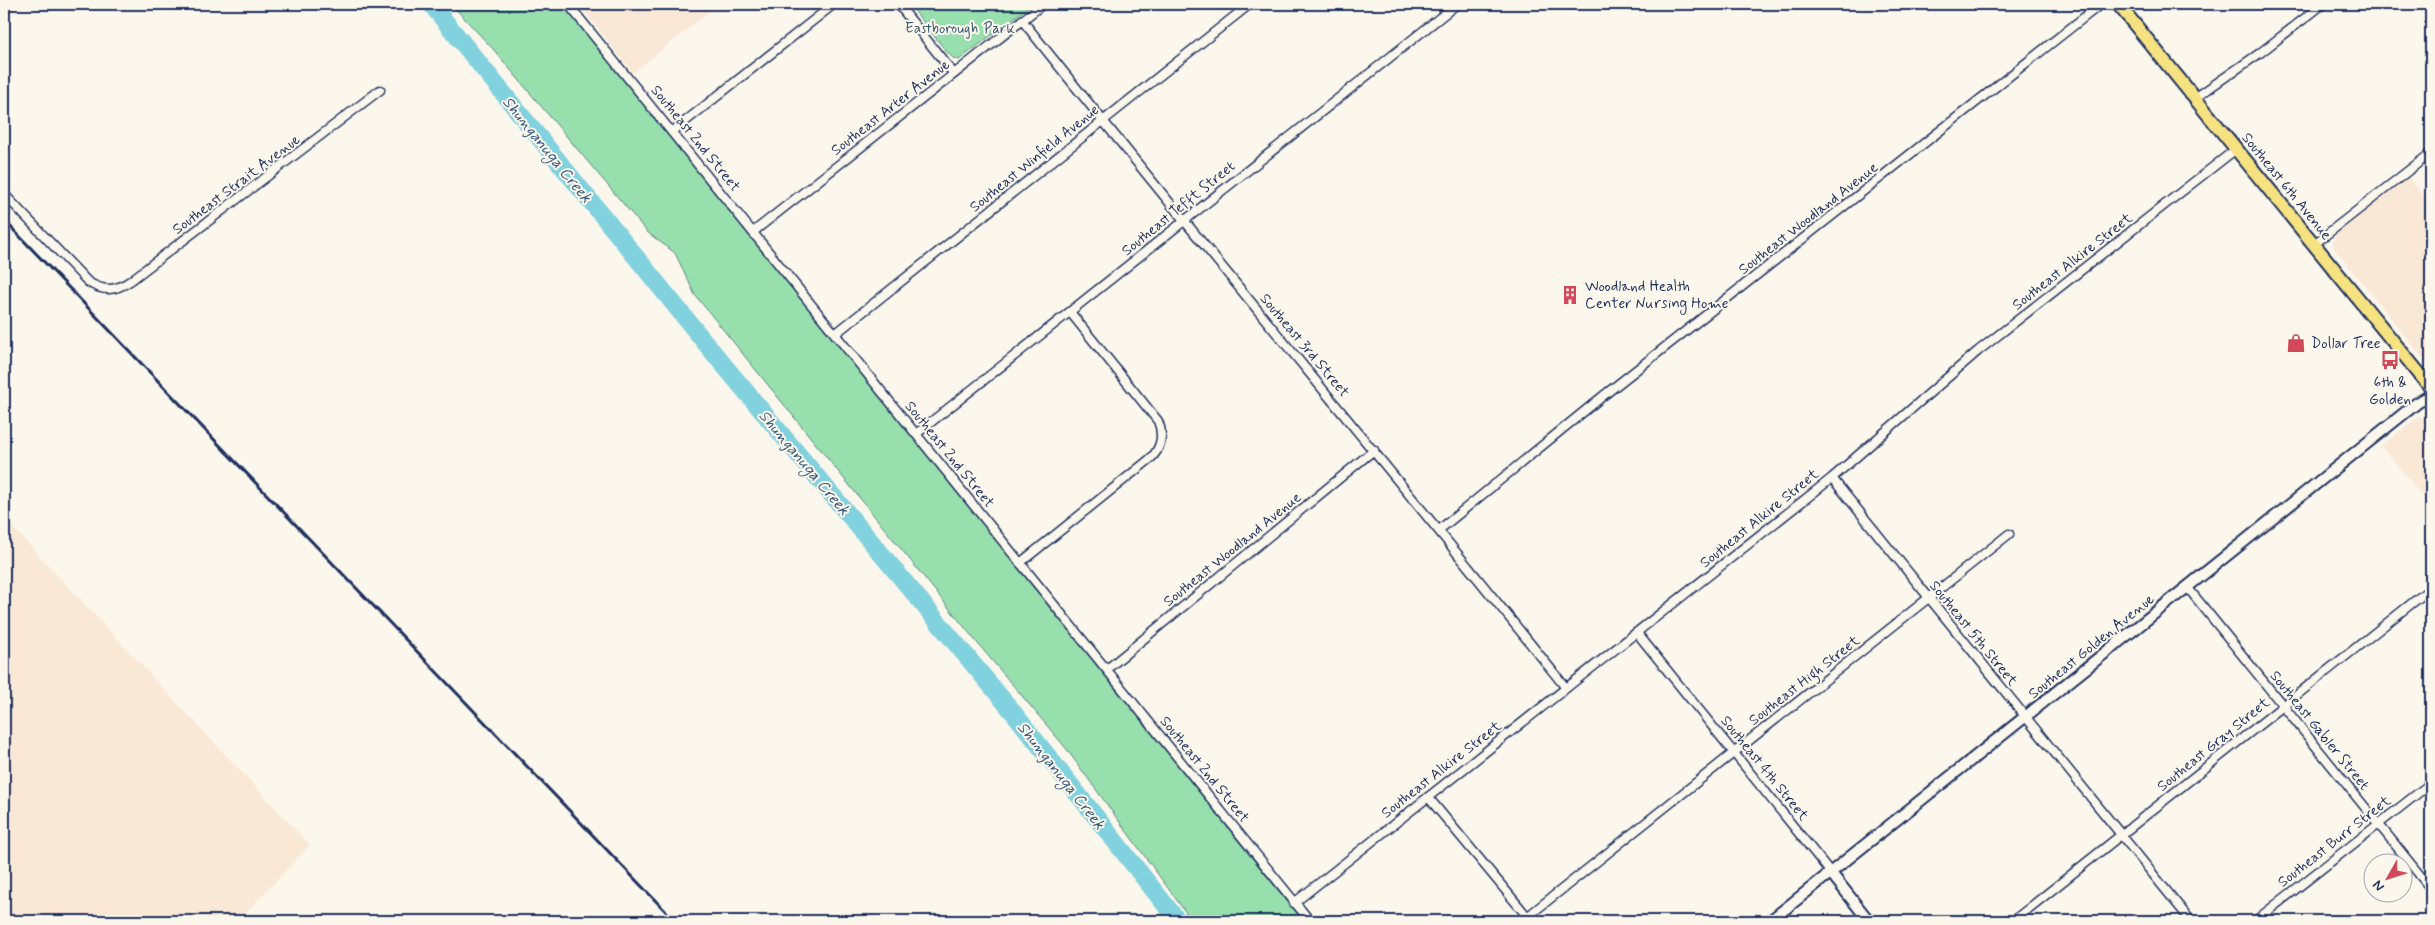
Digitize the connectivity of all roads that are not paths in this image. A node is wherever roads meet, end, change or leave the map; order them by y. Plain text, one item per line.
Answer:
1 (568, 4) edge
2 (834, 4) edge
3 (898, 4) edge
4 (1043, 4) edge
5 (1250, 4) edge
6 (1457, 4) edge
7 (2101, 4) edge
8 (2118, 4) edge
9 (2323, 4) edge
10 (1022, 20) junction
11 (954, 74) junction
12 (380, 90) dead end
13 (2195, 98) junction
14 (1102, 121) junction
15 (673, 131) junction
16 (2236, 149) junction
17 (2431, 153) edge
18 (4, 194) edge
19 (1183, 222) junction
20 (753, 232) junction
21 (2313, 245) junction
22 (1070, 312) junction
23 (835, 334) junction
24 (2431, 388) edge
25 (2431, 395) edge
26 (916, 434) junction
27 (1374, 450) junction
28 (1832, 478) junction
29 (1439, 530) junction
30 (2009, 534) dead end
31 (1020, 563) junction
32 (2188, 588) junction
33 (2431, 588) edge
34 (1929, 599) junction
35 (1637, 633) junction
36 (1107, 669) junction
37 (1566, 688) junction
38 (2284, 705) junction
39 (2026, 718) junction
40 (1733, 754) junction
41 (2431, 784) edge
42 (1428, 797) junction
43 (2378, 824) junction
44 (2121, 835) junction
45 (1831, 873) junction
46 (2431, 889) edge
47 (1294, 902) junction
48 (1526, 920) edge
49 (1310, 921) edge
50 (1770, 921) edge
51 (1869, 921) edge
52 (2012, 921) edge
53 (2191, 921) edge
54 (2255, 921) edge

1 - 15 street, Southeast 2nd Street
2 - 15 street
3 - 11 street
4 - 10 street, Southeast Arter Avenue
5 - 14 street, Southeast Winfield Avenue
6 - 19 street, Southeast Tefft Street
7 - 29 street, Southeast Woodland Avenue
8 - 13 main road, Southeast 6th Avenue
9 - 13 street
10 - 11 street, Southeast Arter Avenue
10 - 14 street, Southeast 3rd Street
11 - 20 street, Southeast Arter Avenue
12 - 18 street, Southeast Strait Avenue
13 - 16 main road, Southeast 6th Avenue
14 - 19 street, Southeast 3rd Street
14 - 23 street, Southeast Winfield Avenue
15 - 20 street, Southeast 2nd Street
16 - 21 main road, Southeast 6th Avenue
16 - 28 street, Southeast Alkire Street
17 - 21 street
19 - 22 street, Southeast Tefft Street
19 - 27 street, Southeast 3rd Street
20 - 23 street, Southeast 2nd Street
21 - 24 main road, Southeast 6th Avenue
22 - 26 street, Southeast Tefft Street
22 - 31 street
23 - 26 street, Southeast 2nd Street
25 - 32 street, Southeast Golden Avenue
26 - 31 street, Southeast 2nd Street
27 - 29 street, Southeast 3rd Street
27 - 36 street, Southeast Woodland Avenue
28 - 34 street, Southeast 5th Street
28 - 35 street, Southeast Alkire Street
29 - 37 street, Southeast 3rd Street
30 - 34 street, Southeast High Street
31 - 36 street, Southeast 2nd Street
32 - 38 street, Southeast Gabler Street
32 - 39 street, Southeast Golden Avenue
33 - 38 street, Southeast Gray Street
34 - 39 street, Southeast 5th Street
34 - 40 street, Southeast High Street
35 - 37 street, Southeast Alkire Street
35 - 40 street, Southeast 4th Street
36 - 47 street, Southeast 2nd Street
37 - 42 street, Southeast Alkire Street
38 - 43 street, Southeast Gabler Street
38 - 44 street, Southeast Gray Street
39 - 44 street, Southeast 5th Street
39 - 45 street, Southeast Golden Avenue
40 - 45 street, Southeast 4th Street
40 - 48 street, Southeast High Street
41 - 43 street, Southeast Burr Street
42 - 47 street, Southeast Alkire Street
42 - 48 street
43 - 46 street, Southeast Gabler Street
43 - 54 street, Southeast Burr Street
44 - 52 street, Southeast Gray Street
44 - 53 street, Southeast 5th Street
45 - 50 street, Southeast Golden Avenue
45 - 51 street, Southeast 4th Street
47 - 49 street, Southeast 2nd Street

